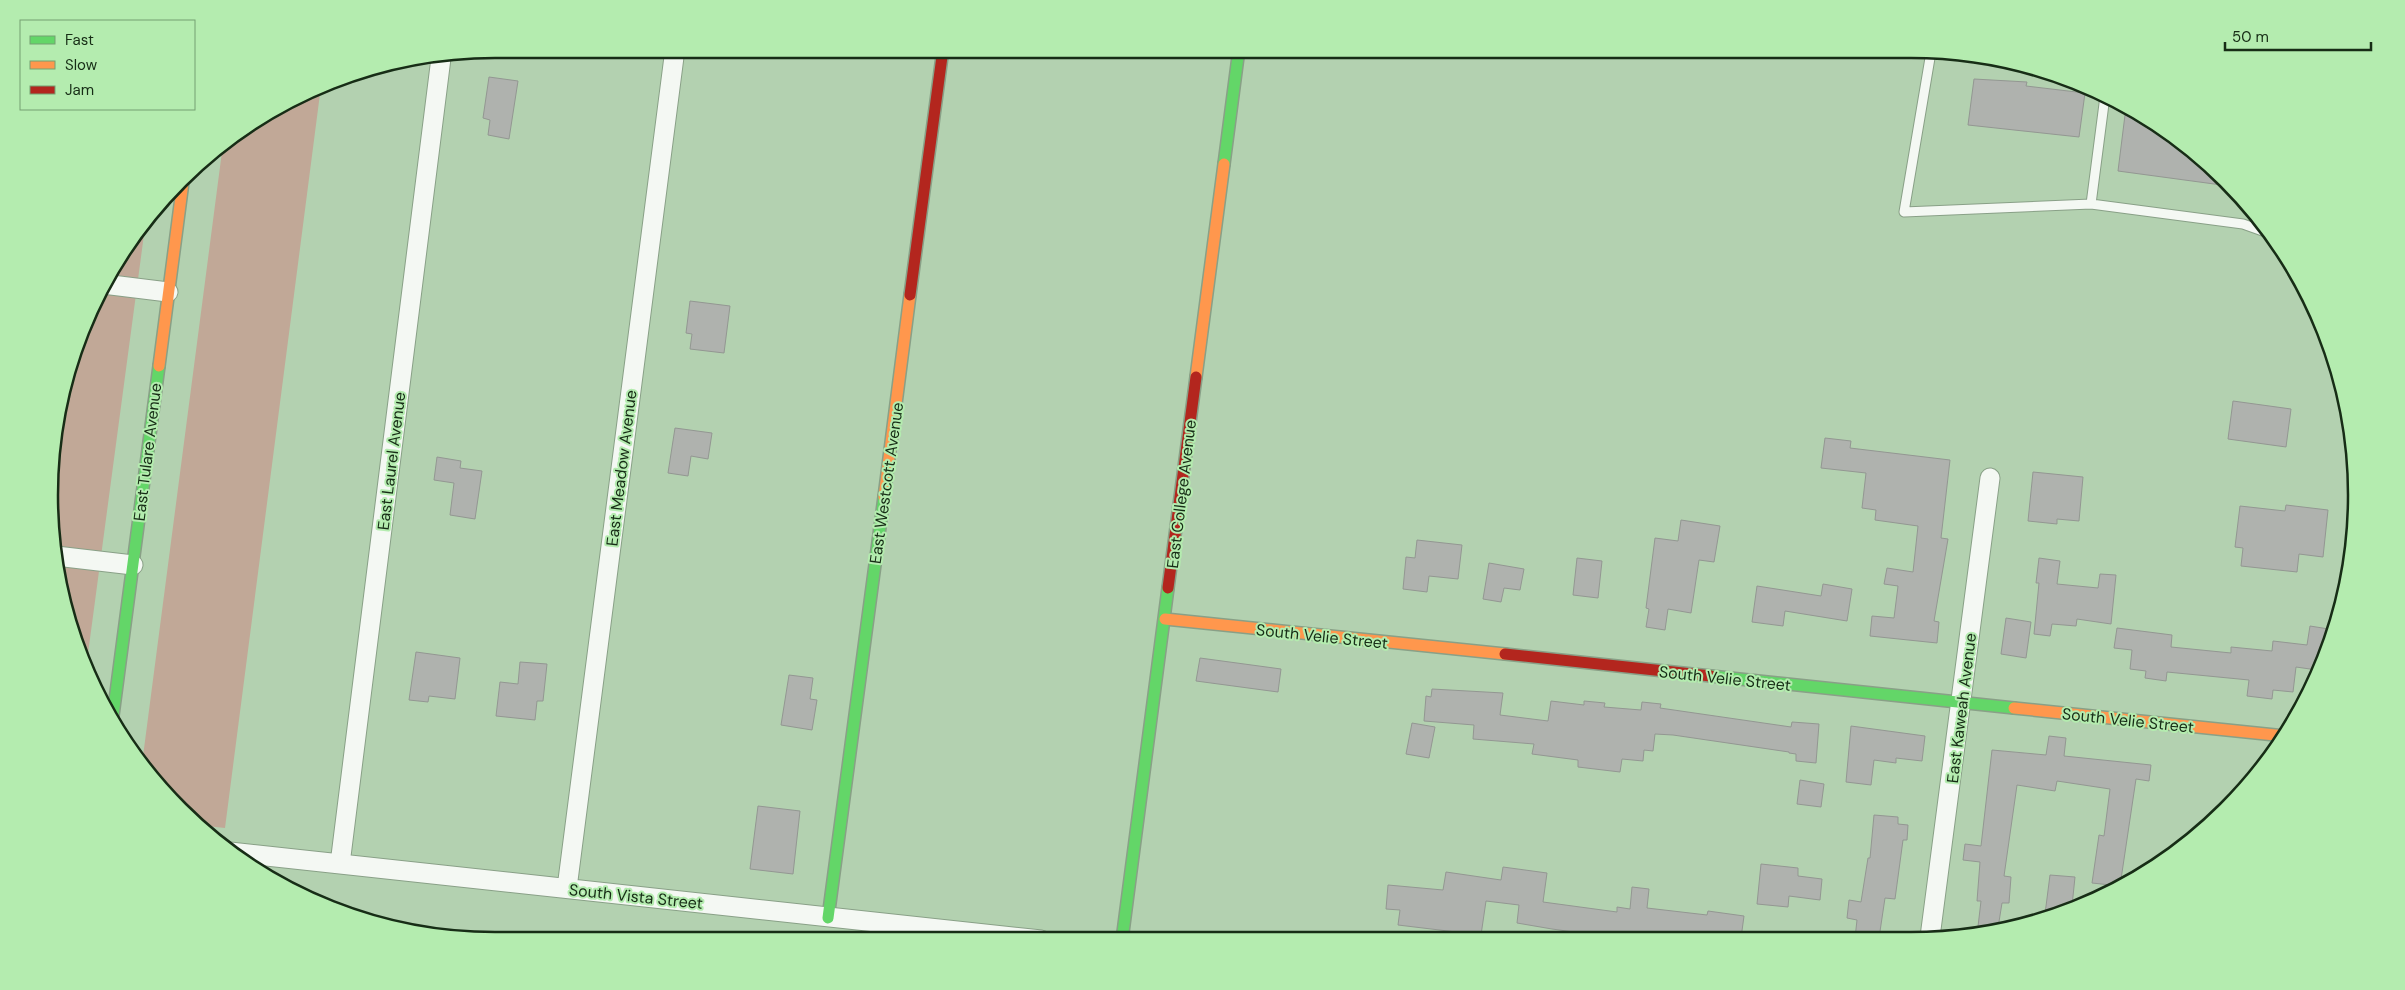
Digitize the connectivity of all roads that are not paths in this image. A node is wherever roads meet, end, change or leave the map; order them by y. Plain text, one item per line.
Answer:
1 (674, 58) edge
2 (942, 58) edge
3 (1238, 58) edge
4 (1930, 58) edge
5 (441, 61) edge
6 (2105, 104) edge
7 (182, 190) edge
8 (2092, 204) junction
9 (2257, 229) edge
10 (111, 285) edge
11 (168, 292) junction
12 (1990, 478) dead end
13 (62, 557) edge
14 (133, 565) junction
15 (1165, 619) junction
16 (1962, 703) junction
17 (114, 710) edge
18 (2276, 735) edge
19 (245, 854) edge
20 (340, 864) junction
21 (567, 888) junction
22 (828, 918) junction
23 (964, 932) edge
24 (1123, 932) edge
25 (1931, 932) edge

1 - 21 street, East Meadow Avenue
2 - 22 street, East Westcott Avenue
3 - 15 street, East College Avenue
4 - 8 lane
5 - 20 street, East Laurel Avenue
6 - 8 lane
7 - 11 street, East Tulare Avenue
8 - 9 lane
10 - 11 street
11 - 14 street, East Tulare Avenue
12 - 16 street, East Kaweah Avenue
13 - 14 street
14 - 17 street, East Tulare Avenue
15 - 16 street, South Velie Street
15 - 24 street, East College Avenue
16 - 18 street, South Velie Street
16 - 25 street, East Kaweah Avenue
19 - 20 street, South Vista Street
20 - 21 street, South Vista Street
21 - 22 street, South Vista Street
22 - 23 street, South Vista Street

